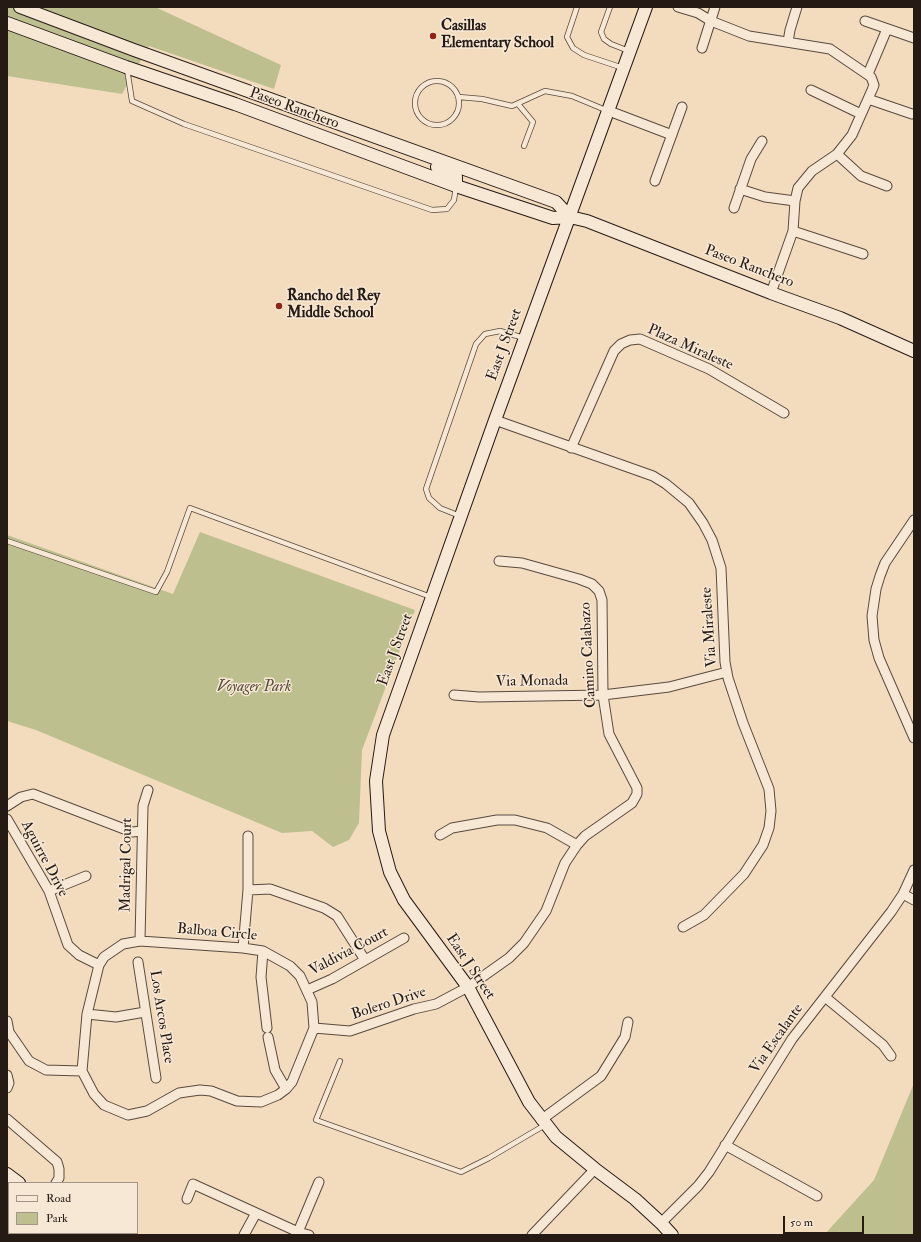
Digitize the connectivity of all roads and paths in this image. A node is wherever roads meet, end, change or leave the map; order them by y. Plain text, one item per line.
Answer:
1 (20, 7) edge
2 (577, 7) edge
3 (610, 7) edge
4 (646, 7) edge
5 (678, 7) edge
6 (716, 7) edge
7 (798, 7) edge
8 (865, 20) dead end
9 (711, 21) junction
10 (7, 23) edge
11 (887, 29) junction
12 (914, 38) edge
13 (788, 42) junction
14 (702, 48) dead end
15 (631, 51) junction
16 (126, 67) junction
17 (624, 69) junction
18 (868, 74) junction
19 (811, 90) dead end
20 (459, 97) junction
21 (868, 99) junction
22 (518, 104) junction
23 (682, 107) dead end
24 (609, 111) junction
25 (861, 114) junction
26 (912, 114) dead end
27 (672, 135) junction
28 (762, 141) dead end
29 (388, 142) junction
30 (524, 146) dead end
31 (837, 154) junction
32 (655, 181) dead end
33 (456, 186) junction
34 (887, 186) dead end
35 (740, 189) junction
36 (795, 201) junction
37 (734, 208) dead end
38 (570, 217) junction
39 (793, 231) junction
40 (863, 254) dead end
41 (771, 293) junction
42 (524, 338) junction
43 (914, 351) edge
44 (784, 413) dead end
45 (494, 420) junction
46 (571, 448) junction
47 (460, 516) junction
48 (914, 520) edge
49 (7, 541) edge
50 (499, 560) dead end
51 (432, 597) junction
52 (727, 672) junction
53 (454, 695) dead end
54 (603, 695) junction
55 (914, 738) edge
56 (148, 790) dead end
57 (7, 806) edge
58 (7, 819) edge
59 (142, 831) junction
60 (440, 835) dead end
61 (248, 836) dead end
62 (577, 845) junction
63 (914, 870) edge
64 (86, 876) dead end
65 (248, 890) junction
66 (48, 891) junction
67 (903, 894) junction
68 (914, 900) edge
69 (683, 927) dead end
70 (404, 938) dead end
71 (140, 941) junction
72 (242, 948) junction
73 (264, 951) junction
74 (365, 960) junction
75 (138, 962) dead end
76 (99, 965) junction
77 (468, 987) junction
78 (307, 990) junction
79 (825, 997) junction
80 (146, 1012) junction
81 (88, 1014) junction
82 (7, 1021) edge
83 (628, 1022) dead end
84 (268, 1028) dead end
85 (314, 1028) junction
86 (8, 1032) edge
87 (268, 1037) dead end
88 (891, 1056) dead end
89 (340, 1061) dead end
90 (82, 1072) junction
91 (7, 1075) edge
92 (156, 1078) dead end
93 (7, 1088) edge
94 (286, 1089) junction
95 (7, 1119) edge
96 (543, 1122) junction
97 (725, 1145) junction
98 (595, 1169) junction
99 (7, 1174) edge
100 (18, 1182) edge
101 (56, 1182) edge
102 (319, 1182) dead end
103 (817, 1196) dead end
104 (187, 1199) dead end
105 (256, 1213) junction
106 (662, 1222) junction
107 (298, 1232) junction
108 (244, 1235) edge
109 (309, 1235) edge
110 (532, 1235) edge
111 (672, 1235) edge

1 - 29 main road, Paseo Ranchero
2 - 17 lane
3 - 15 lane
4 - 15 main road, East J Street
5 - 9 street
6 - 9 street
7 - 13 street
8 - 11 street
9 - 13 street
9 - 14 street
10 - 16 main road, Paseo Ranchero
11 - 12 street
11 - 18 street
13 - 18 street
15 - 17 main road, East J Street
16 - 33 main road, Paseo Ranchero
16 - 33 lane
17 - 24 main road, East J Street
18 - 21 street
19 - 25 street
20 - 20 lane
20 - 22 lane
21 - 25 street
21 - 26 street
22 - 24 lane
22 - 30 lane
23 - 27 street
24 - 27 street
24 - 38 main road, East J Street
25 - 31 street
27 - 32 street
28 - 35 street
29 - 33 main road
29 - 38 main road, Paseo Ranchero
31 - 34 street
31 - 36 street
33 - 38 main road, Paseo Ranchero
35 - 36 street
35 - 37 street
36 - 39 street
38 - 41 main road, Paseo Ranchero
38 - 42 main road, East J Street
39 - 40 street
39 - 41 street
41 - 43 main road, Paseo Ranchero
42 - 45 main road, East J Street
42 - 47 lane
44 - 46 street, Plaza Miraleste
45 - 46 street, Via Miraleste
45 - 47 main road, East J Street
46 - 52 street, Via Miraleste
47 - 51 main road, East J Street
48 - 55 street
49 - 51 lane
50 - 54 street, Camino Calabazo
51 - 77 main road, East J Street
52 - 54 street, Via Monada
52 - 69 street, Via Miraleste
53 - 54 street, Via Monada
54 - 62 street, Camino Calabazo
56 - 59 street, Madrigal Court
57 - 59 street
58 - 66 street, Aguirre Drive
59 - 71 street, Madrigal Court
60 - 62 street
61 - 65 street
62 - 77 street, Camino Calabazo
63 - 67 street, Via Escalante
64 - 66 street
65 - 72 street
65 - 74 street
66 - 76 street, Aguirre Drive
67 - 68 street
67 - 79 street, Via Escalante
70 - 74 street, Valdivia Court
71 - 72 street, Balboa Circle
71 - 76 street, Balboa Circle
72 - 73 street, Balboa Circle
73 - 78 street, Balboa Circle
73 - 84 street
74 - 78 street, Valdivia Court
75 - 80 street, Los Arcos Place
76 - 81 street
77 - 85 street, Bolero Drive
77 - 96 main road, East J Street
78 - 85 street, Balboa Circle
79 - 88 street
79 - 97 street, Via Escalante
80 - 81 street
80 - 92 street, Los Arcos Place
81 - 90 street
82 - 86 street
83 - 96 street
85 - 94 street, Balboa Circle
86 - 90 street
87 - 94 street
89 - 96 lane
90 - 94 street, Balboa Circle
91 - 93 street
95 - 101 street
96 - 98 main road, East J Street
97 - 103 street
97 - 106 street, Via Escalante
98 - 106 main road, East J Street
98 - 110 street
99 - 100 main road
102 - 107 street
104 - 105 street
105 - 107 street
105 - 108 street
106 - 111 main road, East J Street
107 - 109 street

